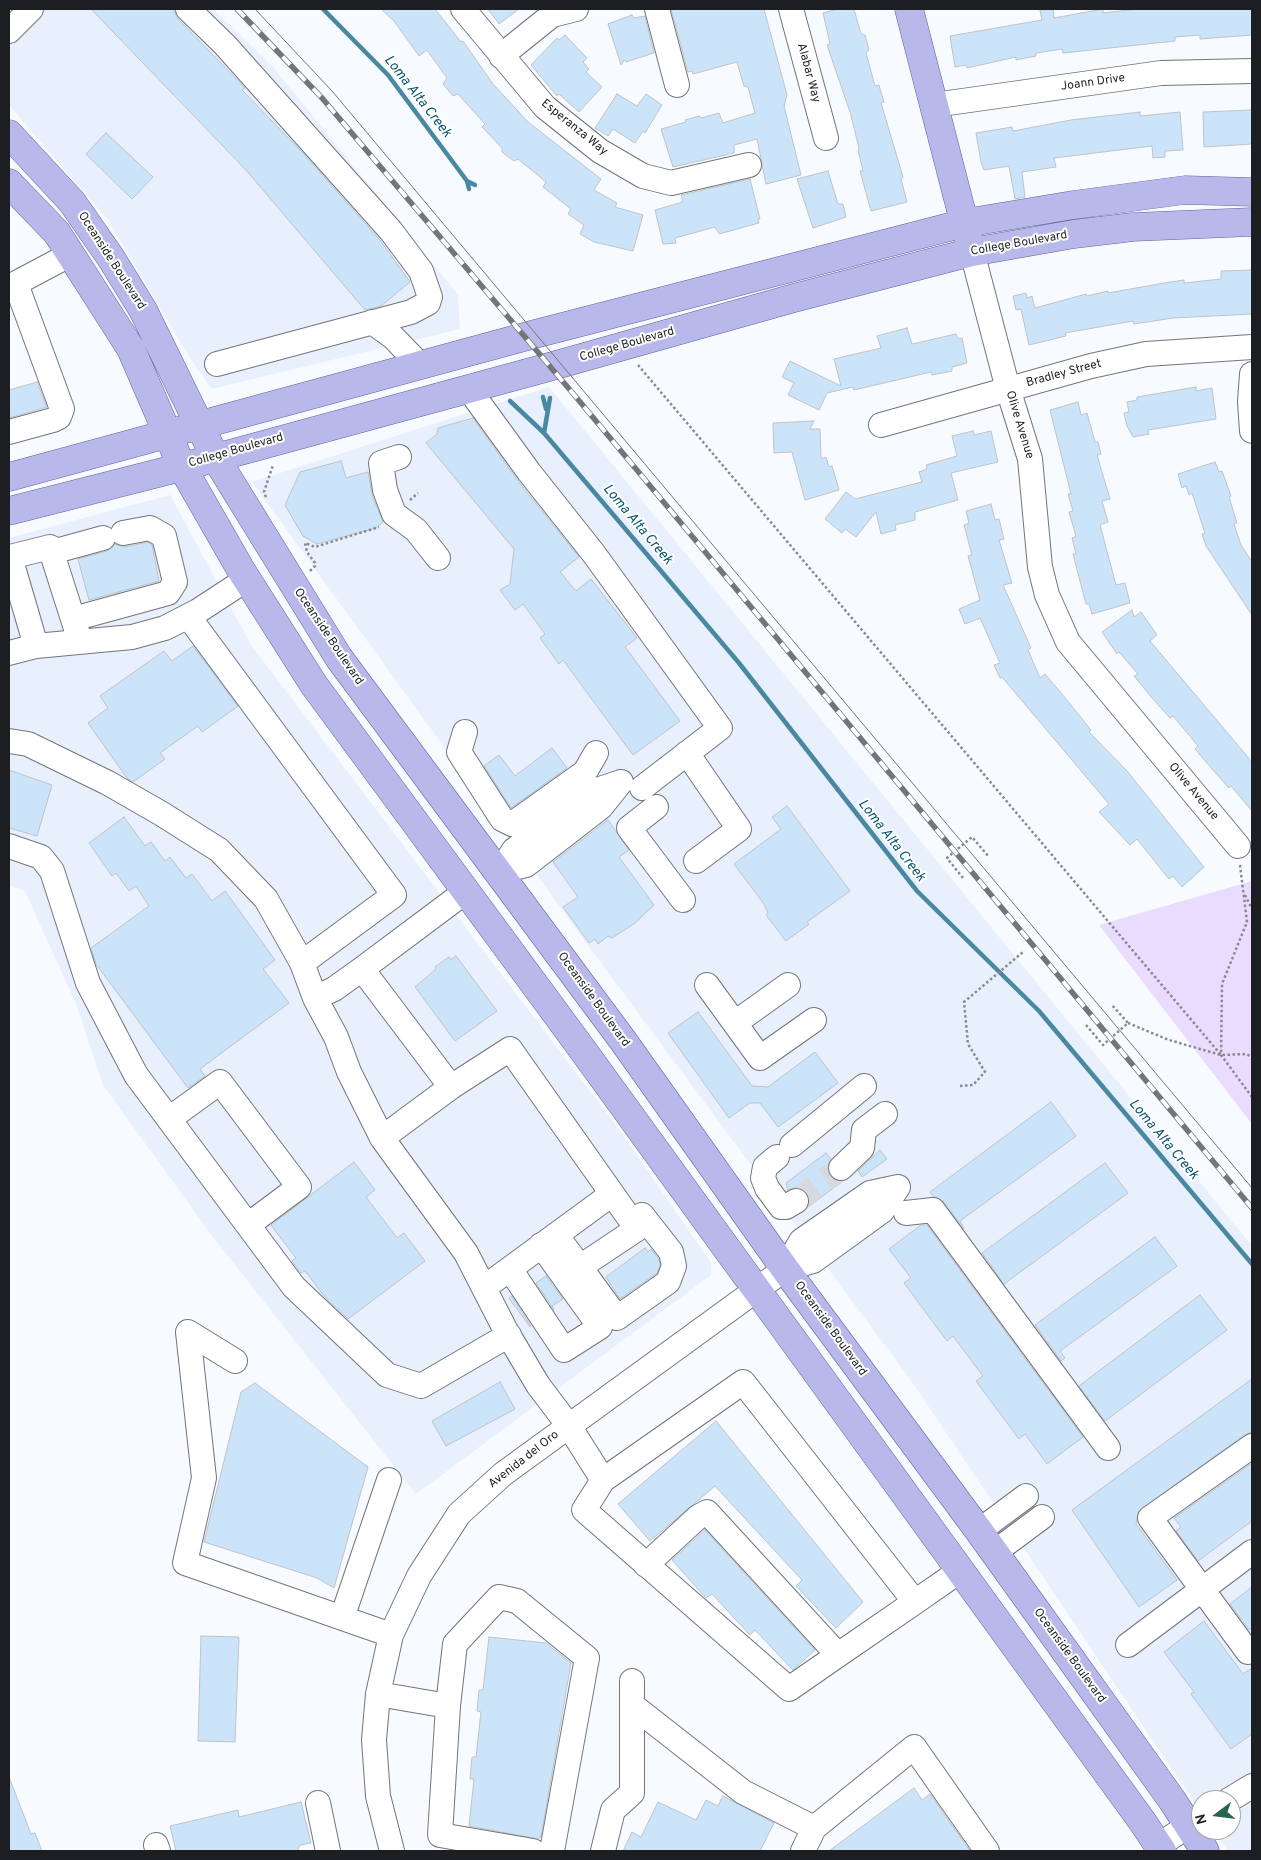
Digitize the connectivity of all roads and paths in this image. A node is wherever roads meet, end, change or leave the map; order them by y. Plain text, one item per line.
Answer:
1 (31, 9) edge
2 (188, 9) edge
3 (463, 9) edge
4 (576, 9) edge
5 (657, 9) edge
6 (791, 9) edge
7 (909, 9) edge
8 (9, 31) edge
9 (501, 56) junction
10 (1252, 71) edge
11 (677, 85) dead end
12 (934, 105) junction
13 (9, 134) edge
14 (826, 138) dead end
15 (750, 165) dead end
16 (9, 183) edge
17 (1252, 192) edge
18 (1252, 222) edge
19 (965, 223) junction
20 (972, 252) junction
21 (71, 254) junction
22 (12, 286) edge
23 (372, 322) junction
24 (622, 346) junction
25 (1252, 347) edge
26 (217, 364) dead end
27 (421, 366) junction
28 (1252, 374) edge
29 (468, 388) junction
30 (1008, 389) junction
31 (199, 425) junction
32 (881, 425) dead end
33 (1252, 431) edge
34 (9, 432) edge
35 (168, 434) junction
36 (215, 457) junction
37 (399, 457) dead end
38 (279, 458) dead end
39 (182, 467) junction
40 (9, 477) edge
41 (418, 493) dead end
42 (268, 500) dead end
43 (9, 511) edge
44 (394, 514) junction
45 (52, 552) junction
46 (438, 558) dead end
47 (304, 565) dead end
48 (247, 579) junction
49 (188, 616) junction
50 (77, 630) junction
51 (36, 646) junction
52 (9, 653) edge
53 (465, 732) dead end
54 (9, 741) edge
55 (355, 741) junction
56 (596, 753) dead end
57 (687, 753) junction
58 (642, 788) dead end
59 (656, 808) dead end
60 (9, 846) edge
61 (1238, 846) joint
62 (989, 857) dead end
63 (696, 861) dead end
64 (499, 872) junction
65 (964, 878) dead end
66 (465, 892) junction
67 (1244, 893) junction
68 (683, 900) dead end
69 (1252, 909) edge
70 (1023, 952) dead end
71 (302, 963) junction
72 (362, 969) junction
73 (707, 985) dead end
74 (788, 985) dead end
75 (316, 998) junction
76 (1111, 1004) dead end
77 (814, 1020) dead end
78 (735, 1023) junction
79 (1128, 1023) junction
80 (1086, 1025) dead end
81 (615, 1030) junction
82 (1221, 1055) junction
83 (1252, 1057) edge
84 (451, 1086) junction
85 (864, 1086) dead end
86 (960, 1086) dead end
87 (1252, 1097) edge
88 (885, 1114) dead end
89 (169, 1119) junction
90 (382, 1138) junction
91 (841, 1168) tunnel mouth
92 (612, 1194) junction
93 (796, 1201) tunnel mouth
94 (906, 1213) dead end
95 (630, 1220) junction
96 (248, 1225) junction
97 (549, 1240) junction
98 (580, 1267) junction
99 (510, 1269) junction
100 (785, 1269) junction
101 (485, 1287) junction
102 (756, 1290) junction
103 (509, 1335) junction
104 (235, 1362) dead end
105 (569, 1426) junction
106 (1252, 1446) edge
107 (1108, 1448) dead end
108 (389, 1480) dead end
109 (603, 1480) junction
110 (1026, 1496) dead end
111 (1042, 1517) dead end
112 (987, 1542) junction
113 (1252, 1552) edge
114 (646, 1564) junction
115 (961, 1570) junction
116 (1201, 1589) junction
117 (916, 1602) junction
118 (342, 1618) junction
119 (391, 1635) junction
120 (1128, 1645) dead end
121 (1252, 1649) edge
122 (838, 1655) junction
123 (632, 1681) dead end
124 (378, 1694) junction
125 (632, 1705) junction
126 (448, 1706) junction
127 (1252, 1786) edge
128 (1241, 1793) edge
129 (318, 1803) dead end
130 (1191, 1818) edge
131 (1191, 1823) edge
132 (814, 1828) junction
133 (1160, 1849) edge
134 (328, 1851) edge
135 (392, 1851) edge
136 (533, 1851) edge
137 (552, 1851) edge
138 (603, 1851) edge
139 (803, 1851) edge
140 (987, 1851) edge

1 - 8 street
2 - 23 street
3 - 9 street, Esperanza Way
4 - 9 street
5 - 11 street
6 - 14 street, Alabar Way
7 - 12 main road, Olive Avenue
9 - 15 street, Esperanza Way
10 - 12 street, Joann Drive
12 - 19 main road, Olive Avenue
13 - 31 main road, Oceanside Boulevard
16 - 21 main road
17 - 19 main road
18 - 20 main road, College Boulevard
19 - 20 main road, Olive Avenue
19 - 27 main road
20 - 24 main road, College Boulevard
20 - 30 street, Olive Avenue
21 - 22 street
21 - 35 main road
22 - 34 street
23 - 26 street
23 - 27 street
24 - 29 main road, College Boulevard
24 - 82 path
25 - 30 street, Bradley Street
27 - 31 main road
28 - 33 street
29 - 36 main road, College Boulevard
29 - 57 street
30 - 32 street, Bradley Street
30 - 61 street, Olive Avenue
31 - 35 main road
31 - 36 main road, Oceanside Boulevard
35 - 39 main road
35 - 40 main road
36 - 39 main road, College Boulevard
36 - 64 main road, Oceanside Boulevard
37 - 44 street
38 - 42 path
39 - 43 main road, College Boulevard
39 - 48 main road
41 - 44 path
44 - 46 street
44 - 47 path
45 - 50 street
45 - 50 street
45 - 51 street
48 - 49 street
48 - 55 main road
49 - 50 street
49 - 71 street
50 - 51 street
51 - 52 street
53 - 56 street
54 - 71 street
55 - 64 main road
55 - 66 main road
57 - 58 street
57 - 63 street
59 - 68 street
60 - 89 street
61 - 67 path
62 - 65 path
64 - 64 street
64 - 81 main road, Oceanside Boulevard
66 - 72 street
66 - 81 main road
66 - 102 main road
67 - 69 path
67 - 82 path
70 - 86 path
71 - 75 street
72 - 75 street
72 - 84 street
73 - 78 street
74 - 78 street
75 - 90 street
76 - 79 path
77 - 78 street
79 - 80 path
79 - 82 path
81 - 100 main road, Oceanside Boulevard
82 - 83 path
82 - 87 path
84 - 90 street
84 - 92 street
85 - 93 street
88 - 91 street
89 - 96 street
89 - 96 street
90 - 101 street
92 - 95 street
92 - 97 street
94 - 107 street
95 - 98 street
95 - 98 street
96 - 103 street
97 - 98 street
97 - 99 street
97 - 99 street
99 - 101 street
100 - 102 street, Avenida del Oro
100 - 112 main road, Oceanside Boulevard
101 - 103 street
102 - 105 street, Avenida del Oro
102 - 115 main road
103 - 105 street
104 - 118 street
105 - 109 street
105 - 119 street, Avenida del Oro
106 - 116 street
108 - 118 street
109 - 114 street
109 - 117 street
110 - 112 street
111 - 112 street
112 - 130 main road, Oceanside Boulevard
113 - 116 street
114 - 122 street
114 - 122 street
115 - 117 street
115 - 133 main road
116 - 120 street
116 - 121 street
117 - 122 street
118 - 119 street
119 - 124 street, Avenida del Oro
123 - 125 street
124 - 126 street
124 - 135 street, Avenida del Oro
125 - 132 street
125 - 138 street
126 - 136 street
126 - 137 street
127 - 128 street
129 - 134 street
131 - 133 street
132 - 139 street
132 - 140 street

